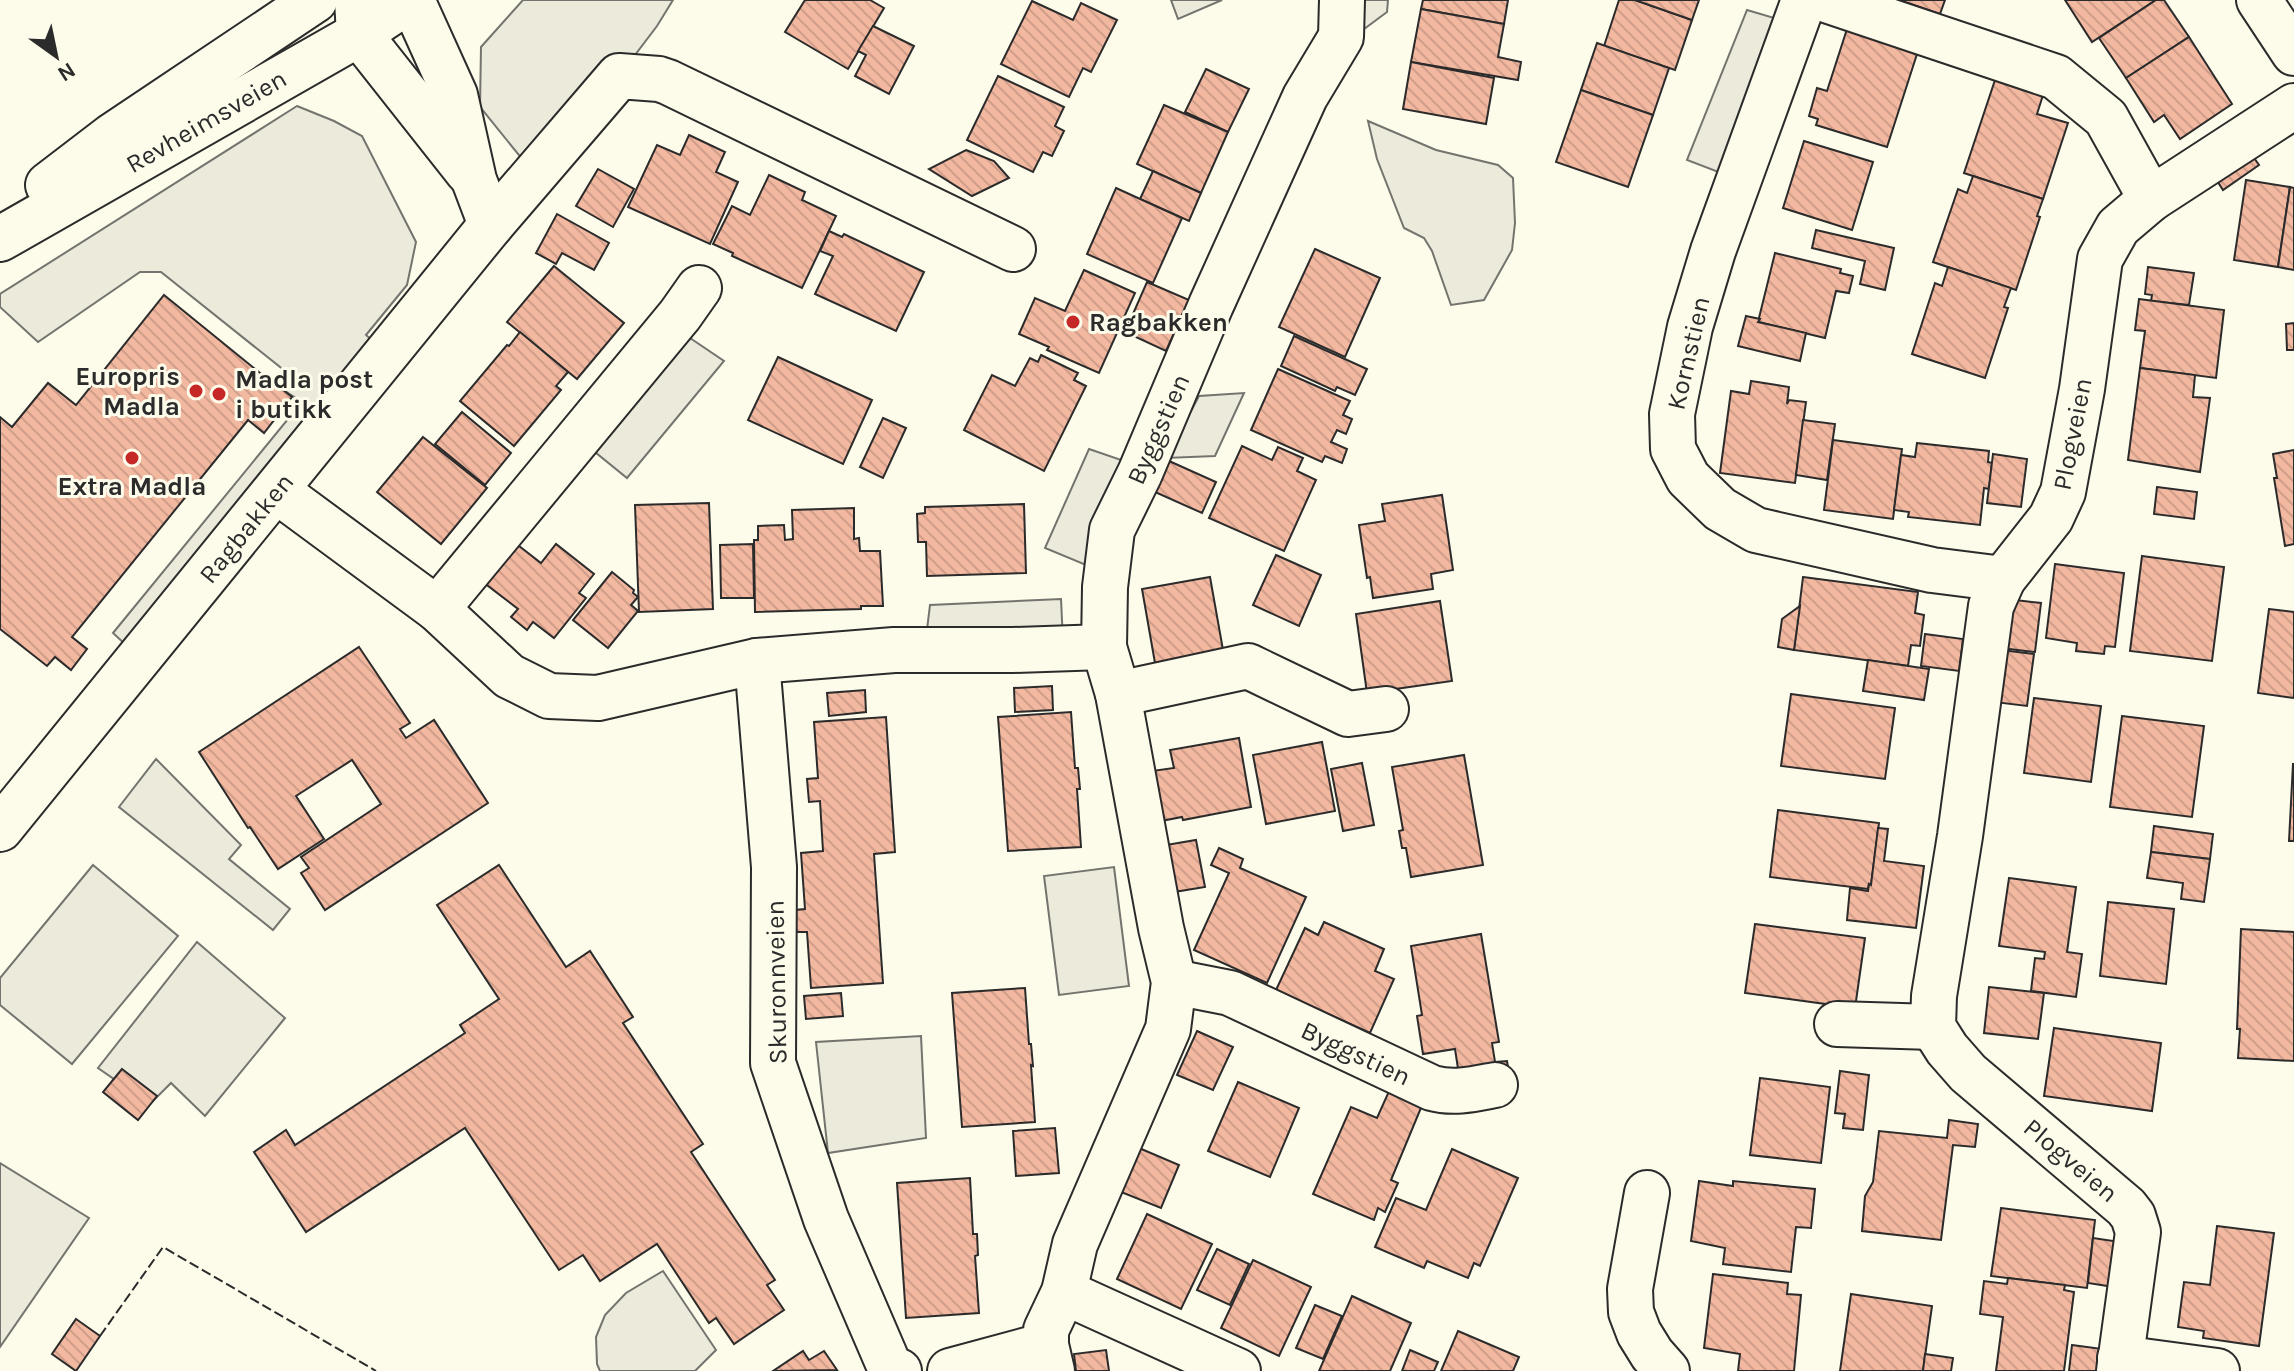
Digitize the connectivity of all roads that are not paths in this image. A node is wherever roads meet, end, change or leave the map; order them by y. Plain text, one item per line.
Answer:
1 (315, 0) edge
2 (411, 0) edge
3 (1342, 0) edge
4 (1804, 0) edge
5 (1826, 0) edge
6 (2259, 0) edge
7 (358, 17) edge
8 (2294, 53) edge
9 (2294, 106) edge
10 (474, 180) junction
11 (2151, 199) junction
12 (0, 222) edge
13 (491, 225) junction
14 (0, 239) edge
15 (1013, 249) dead end
16 (699, 288) dead end
17 (277, 491) junction
18 (2003, 579) junction
19 (437, 609) junction
20 (1104, 647) junction
21 (757, 661) junction
22 (1118, 694) junction
23 (1386, 709) dead end
24 (0, 829) edge
25 (1174, 982) junction
26 (1837, 1024) dead end
27 (1933, 1027) junction
28 (1495, 1085) dead end
29 (1647, 1193) dead end
30 (1064, 1292) junction
31 (1049, 1358) edge
32 (2119, 1365) edge
33 (899, 1371) edge
34 (950, 1371) edge
35 (1238, 1371) edge
36 (1667, 1371) edge
37 (2217, 1371) edge

1 - 12 street, Revheimsveien
2 - 7 street, Revheimsveien
2 - 10 street
3 - 20 street, Byggstien
4 - 18 street, Kornstien
5 - 11 street
6 - 8 street
7 - 10 street
7 - 14 street, Revheimsveien
9 - 11 street, Plogveien
10 - 13 street
11 - 18 street, Plogveien
13 - 15 street, Ragbakken
13 - 17 street, Ragbakken
16 - 19 street
17 - 19 street
17 - 24 street, Ragbakken
18 - 27 street, Plogveien
19 - 21 street
20 - 21 street
20 - 22 street, Byggstien
21 - 33 street, Skuronnveien
22 - 23 street
22 - 25 street, Byggstien
25 - 28 street, Byggstien
25 - 30 street, Byggstien
26 - 27 street
27 - 32 street, Plogveien
29 - 36 street
30 - 31 street, Byggstien
30 - 35 street
31 - 34 street
32 - 37 street

